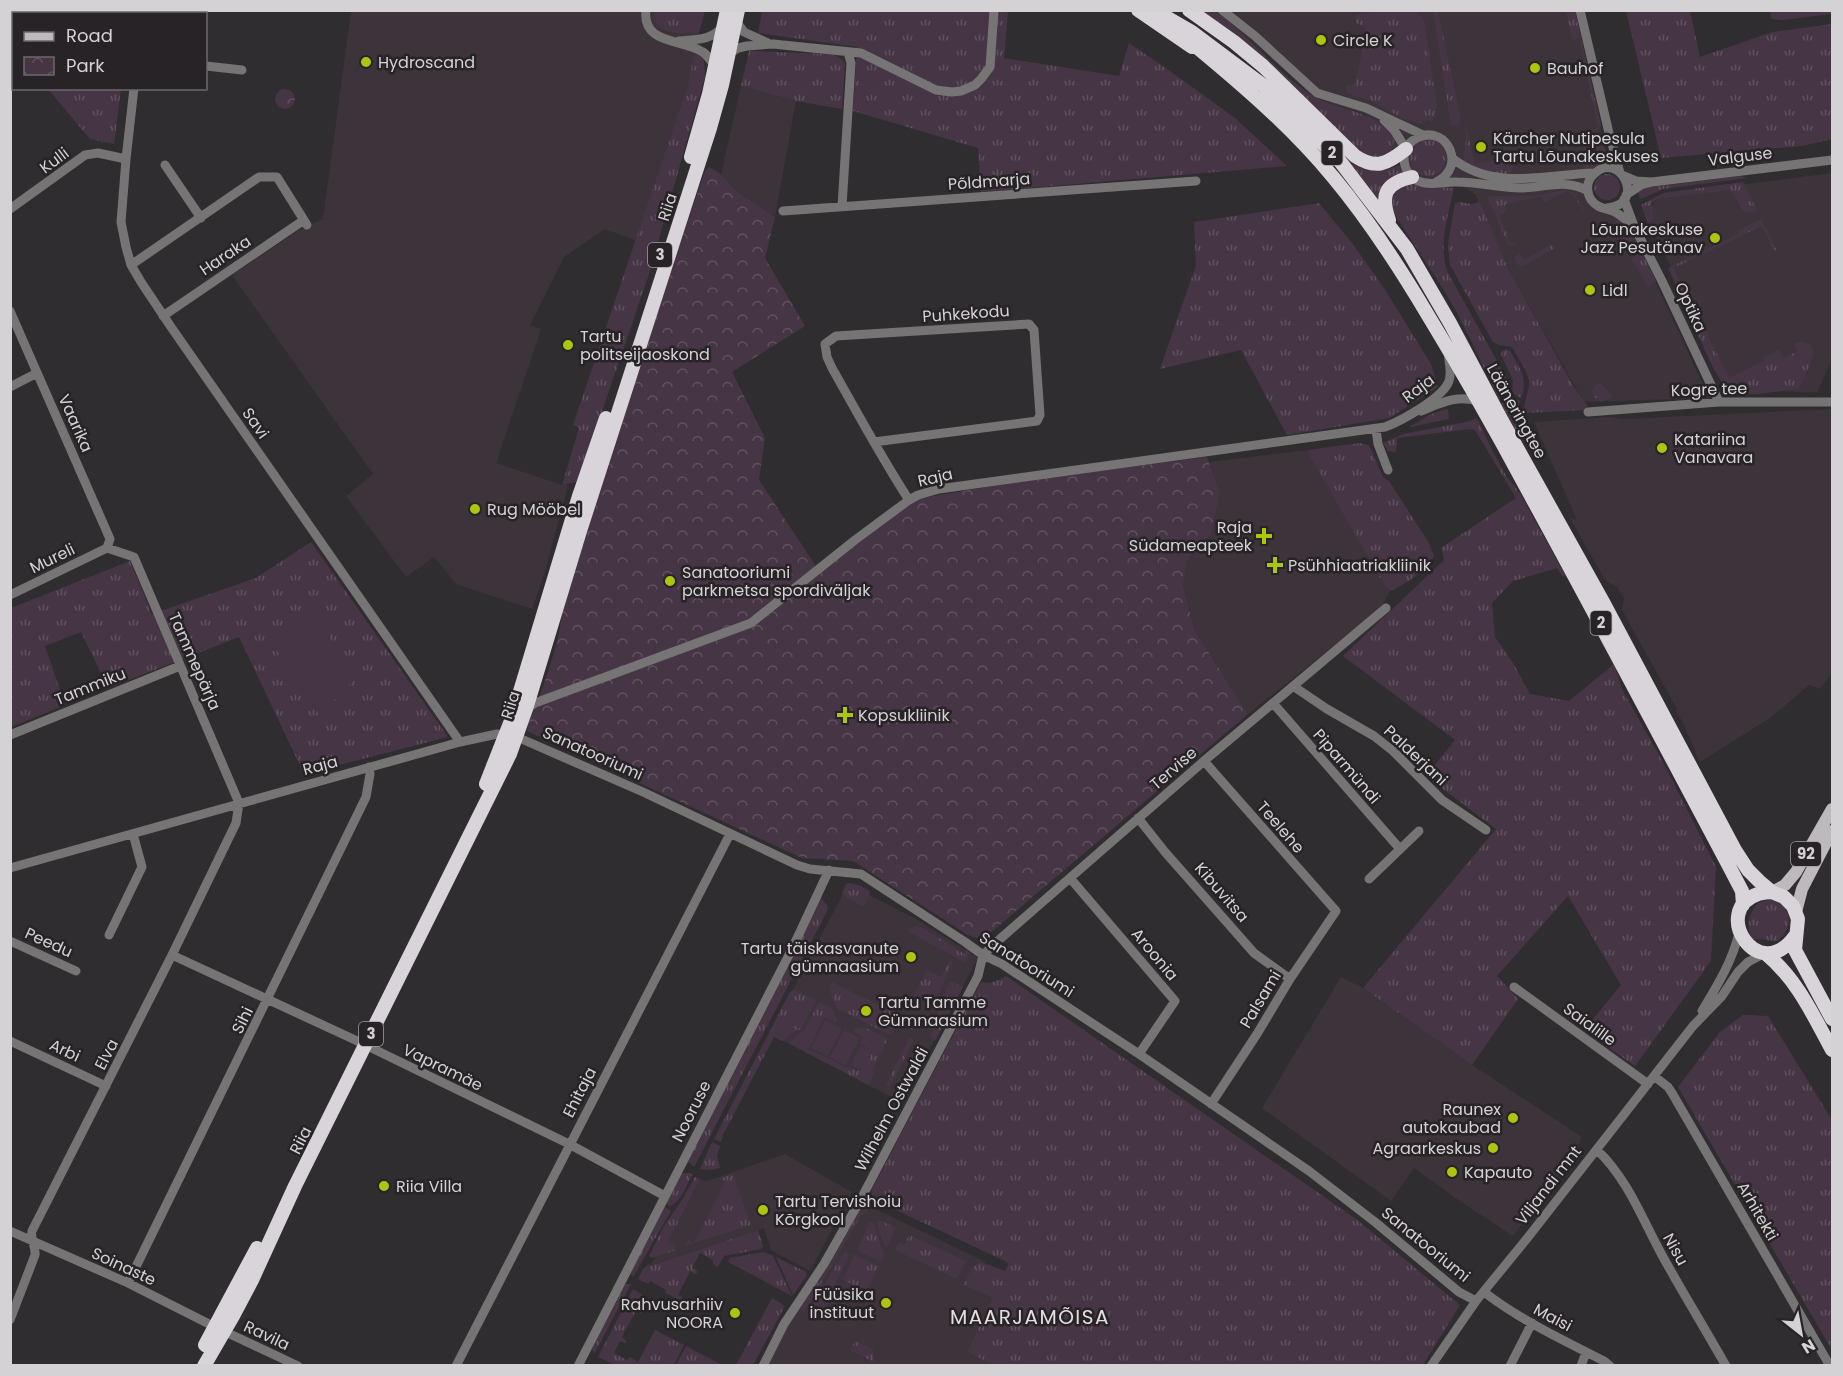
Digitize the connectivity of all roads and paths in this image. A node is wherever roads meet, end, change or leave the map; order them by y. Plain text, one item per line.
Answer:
1 (646, 10) edge
2 (994, 10) edge
3 (1138, 10) edge
4 (1153, 10) edge
5 (1175, 10) edge
6 (1189, 10) edge
7 (1222, 10) edge
8 (1580, 10) edge
9 (731, 17) edge
10 (677, 41) junction
11 (773, 45) junction
12 (849, 52) junction
13 (729, 54) junction
14 (207, 66) edge
15 (715, 68) junction
16 (242, 70) dead end
17 (1230, 75) junction
18 (1264, 86) junction
19 (134, 90) edge
20 (1380, 117) junction
21 (1609, 133) junction
22 (1423, 135) junction
23 (1406, 149) junction
24 (1452, 158) junction
25 (126, 159) junction
26 (1833, 160) edge
27 (165, 165) dead end
28 (1599, 171) junction
29 (1622, 174) junction
30 (1412, 177) junction
31 (1196, 181) dead end
32 (1436, 182) junction
33 (1652, 182) junction
34 (1588, 191) junction
35 (1625, 197) junction
36 (842, 206) junction
37 (1607, 208) junction
38 (10, 210) edge
39 (783, 211) dead end
40 (201, 218) junction
41 (1634, 226) junction
42 (1392, 228) junction
43 (131, 265) junction
44 (10, 311) edge
45 (164, 316) junction
46 (1447, 347) junction
47 (38, 373) junction
48 (10, 387) edge
49 (1719, 402) junction
50 (1833, 402) edge
51 (1482, 405) junction
52 (1588, 412) dead end
53 (1404, 417) junction
54 (1376, 429) junction
55 (874, 442) junction
56 (1388, 470) dead end
57 (909, 500) junction
58 (107, 548) junction
59 (10, 595) edge
60 (1386, 608) dead end
61 (180, 666) junction
62 (1293, 686) junction
63 (1273, 703) junction
64 (526, 709) junction
65 (10, 735) edge
66 (512, 736) junction
67 (460, 742) junction
68 (1204, 761) junction
69 (369, 767) junction
70 (239, 803) junction
71 (1833, 808) edge
72 (1138, 819) junction
73 (1486, 830) dead end
74 (1419, 831) dead end
75 (1833, 831) edge
76 (133, 834) junction
77 (730, 834) junction
78 (1400, 849) junction
79 (10, 867) edge
80 (829, 870) junction
81 (1070, 878) junction
82 (1369, 879) dead end
83 (1772, 892) junction
84 (1743, 905) junction
85 (1336, 912) joint
86 (1796, 912) junction
87 (1739, 933) junction
88 (109, 935) dead end
89 (1795, 936) junction
90 (10, 941) edge
91 (1765, 953) junction
92 (172, 955) junction
93 (983, 955) junction
94 (76, 971) dead end
95 (1290, 979) junction
96 (1514, 987) dead end
97 (268, 1000) junction
98 (1833, 1019) edge
99 (1693, 1026) junction
100 (10, 1041) edge
101 (362, 1044) junction
102 (1833, 1050) edge
103 (1138, 1054) junction
104 (1654, 1076) junction
105 (1648, 1084) junction
106 (106, 1086) junction
107 (1211, 1104) junction
108 (569, 1144) junction
109 (1597, 1150) junction
110 (665, 1196) junction
111 (10, 1232) edge
112 (34, 1242) junction
113 (128, 1283) junction
114 (1484, 1292) junction
115 (1476, 1301) junction
116 (10, 1320) edge
117 (1532, 1323) junction
118 (220, 1329) junction
119 (1586, 1352) junction
120 (195, 1365) edge
121 (204, 1365) edge
122 (298, 1365) edge
123 (456, 1365) edge
124 (578, 1365) edge
125 (763, 1365) edge
126 (1431, 1365) edge
127 (1510, 1365) edge
128 (1581, 1365) edge
129 (1610, 1365) edge
130 (1726, 1365) edge
131 (1830, 1365) edge

1 - 10 street
2 - 12 street
3 - 17 highway
4 - 17 highway, Lääneringtee / 2
4 - 18 highway, Lääneringtee / 2
5 - 18 highway
6 - 23 highway
7 - 20 street
8 - 21 street
9 - 10 street
9 - 11 street
9 - 13 highway, Riia / 3
9 - 15 highway, Riia / 3
10 - 15 street
11 - 12 street
11 - 13 street
12 - 36 street
13 - 64 highway, Riia / 3
14 - 16 street
15 - 66 highway, Riia / 3
17 - 46 highway, Lääneringtee / 2
18 - 42 highway, Lääneringtee / 2
19 - 25 street, Savi
20 - 22 street
20 - 23 street
21 - 28 street
21 - 29 street
22 - 23 street
22 - 24 street
23 - 30 street
24 - 28 street
24 - 32 street
25 - 38 street, Kulli
25 - 43 street, Savi
26 - 33 street, Valguse
27 - 40 street
28 - 29 street
28 - 34 street
29 - 33 street, Valguse
29 - 35 street
30 - 32 street
30 - 42 highway
31 - 36 street, Põldmarja
32 - 34 street
33 - 35 street, Valguse
34 - 37 street
35 - 37 street
35 - 41 street, Optika
36 - 39 street, Põldmarja
37 - 41 street, Optika
40 - 43 street
40 - 45 street, Haraka
41 - 49 street, Optika
42 - 83 highway, Lääneringtee / 2
43 - 45 street, Savi
44 - 47 street, Vaarika
45 - 67 street, Savi
46 - 51 highway, Lääneringtee / 2
46 - 53 street, Raja
47 - 48 street
47 - 58 street, Vaarika
49 - 50 street, Kogre tee
49 - 52 street, Kogre tee
51 - 53 street, Raja
51 - 84 highway, Lääneringtee / 2
53 - 54 street, Raja
54 - 56 street
54 - 57 street, Raja
55 - 55 street, Puhkekodu
55 - 57 street, Puhkekodu
57 - 64 street, Raja
58 - 59 street, Mureli
58 - 61 street, Tammepärja
60 - 62 street, Tervise
61 - 65 street, Tammiku
61 - 70 street, Tammepärja
62 - 63 street, Tervise
62 - 73 street, Palderjani
63 - 68 street, Tervise
63 - 78 street, Piparmündi
64 - 66 highway, Riia / 3
66 - 67 street, Raja
66 - 77 street, Sanatooriumi
66 - 101 highway, Riia / 3
67 - 69 street, Raja
68 - 72 street, Tervise
68 - 85 street, Teelehe
69 - 70 street, Raja
69 - 97 street, Sihi
70 - 76 street, Raja
70 - 92 street, Elva
71 - 83 main road, 92
72 - 81 street, Tervise
72 - 95 street, Kibuvitsa
74 - 78 street
75 - 86 main road, 92
76 - 79 street, Raja
76 - 88 street
77 - 80 street, Sanatooriumi
77 - 108 street, Ehitaja
78 - 82 street
80 - 93 street, Sanatooriumi
80 - 110 street, Nooruse
81 - 93 street, Tervise
81 - 103 street, Aroonia
83 - 84 highway
83 - 86 highway, Lääneringtee / 2
84 - 87 highway, Lääneringtee / 2
85 - 95 street, Palsami
86 - 89 highway
87 - 91 highway
87 - 99 street, Viljandi mnt
89 - 91 highway
89 - 98 highway
90 - 94 street, Peedu
91 - 99 street, Viljandi mnt
91 - 102 highway
92 - 97 street, Vapramäe
92 - 106 street, Elva
93 - 103 street, Sanatooriumi
93 - 125 street, Wilhelm Ostwaldi
95 - 107 street, Palsami
96 - 105 street, Saialille
97 - 101 street, Vapramäe
97 - 113 street, Sihi
99 - 104 street, Viljandi mnt
100 - 106 street, Arbi
101 - 108 street, Vapramäe
101 - 118 highway, Riia / 3
103 - 107 street, Sanatooriumi
104 - 105 street, Viljandi mnt
104 - 131 street, Arhitekti
105 - 109 street, Viljandi mnt
106 - 112 street, Elva
107 - 115 street, Sanatooriumi
108 - 110 street, Vapramäe
108 - 123 street, Ehitaja
109 - 114 street, Viljandi mnt
109 - 130 street, Nisu
110 - 124 street, Nooruse
111 - 112 street, Soinaste
112 - 113 street, Soinaste
112 - 116 street, Elva
113 - 118 street, Soinaste
114 - 115 street, Viljandi mnt
114 - 117 street, Maisi
115 - 126 street, Viljandi mnt
117 - 119 street, Maisi
117 - 127 street
118 - 120 highway, Riia / 3
118 - 121 highway, Riia / 3
118 - 122 street, Ravila
119 - 128 street
119 - 129 street, Maisi

